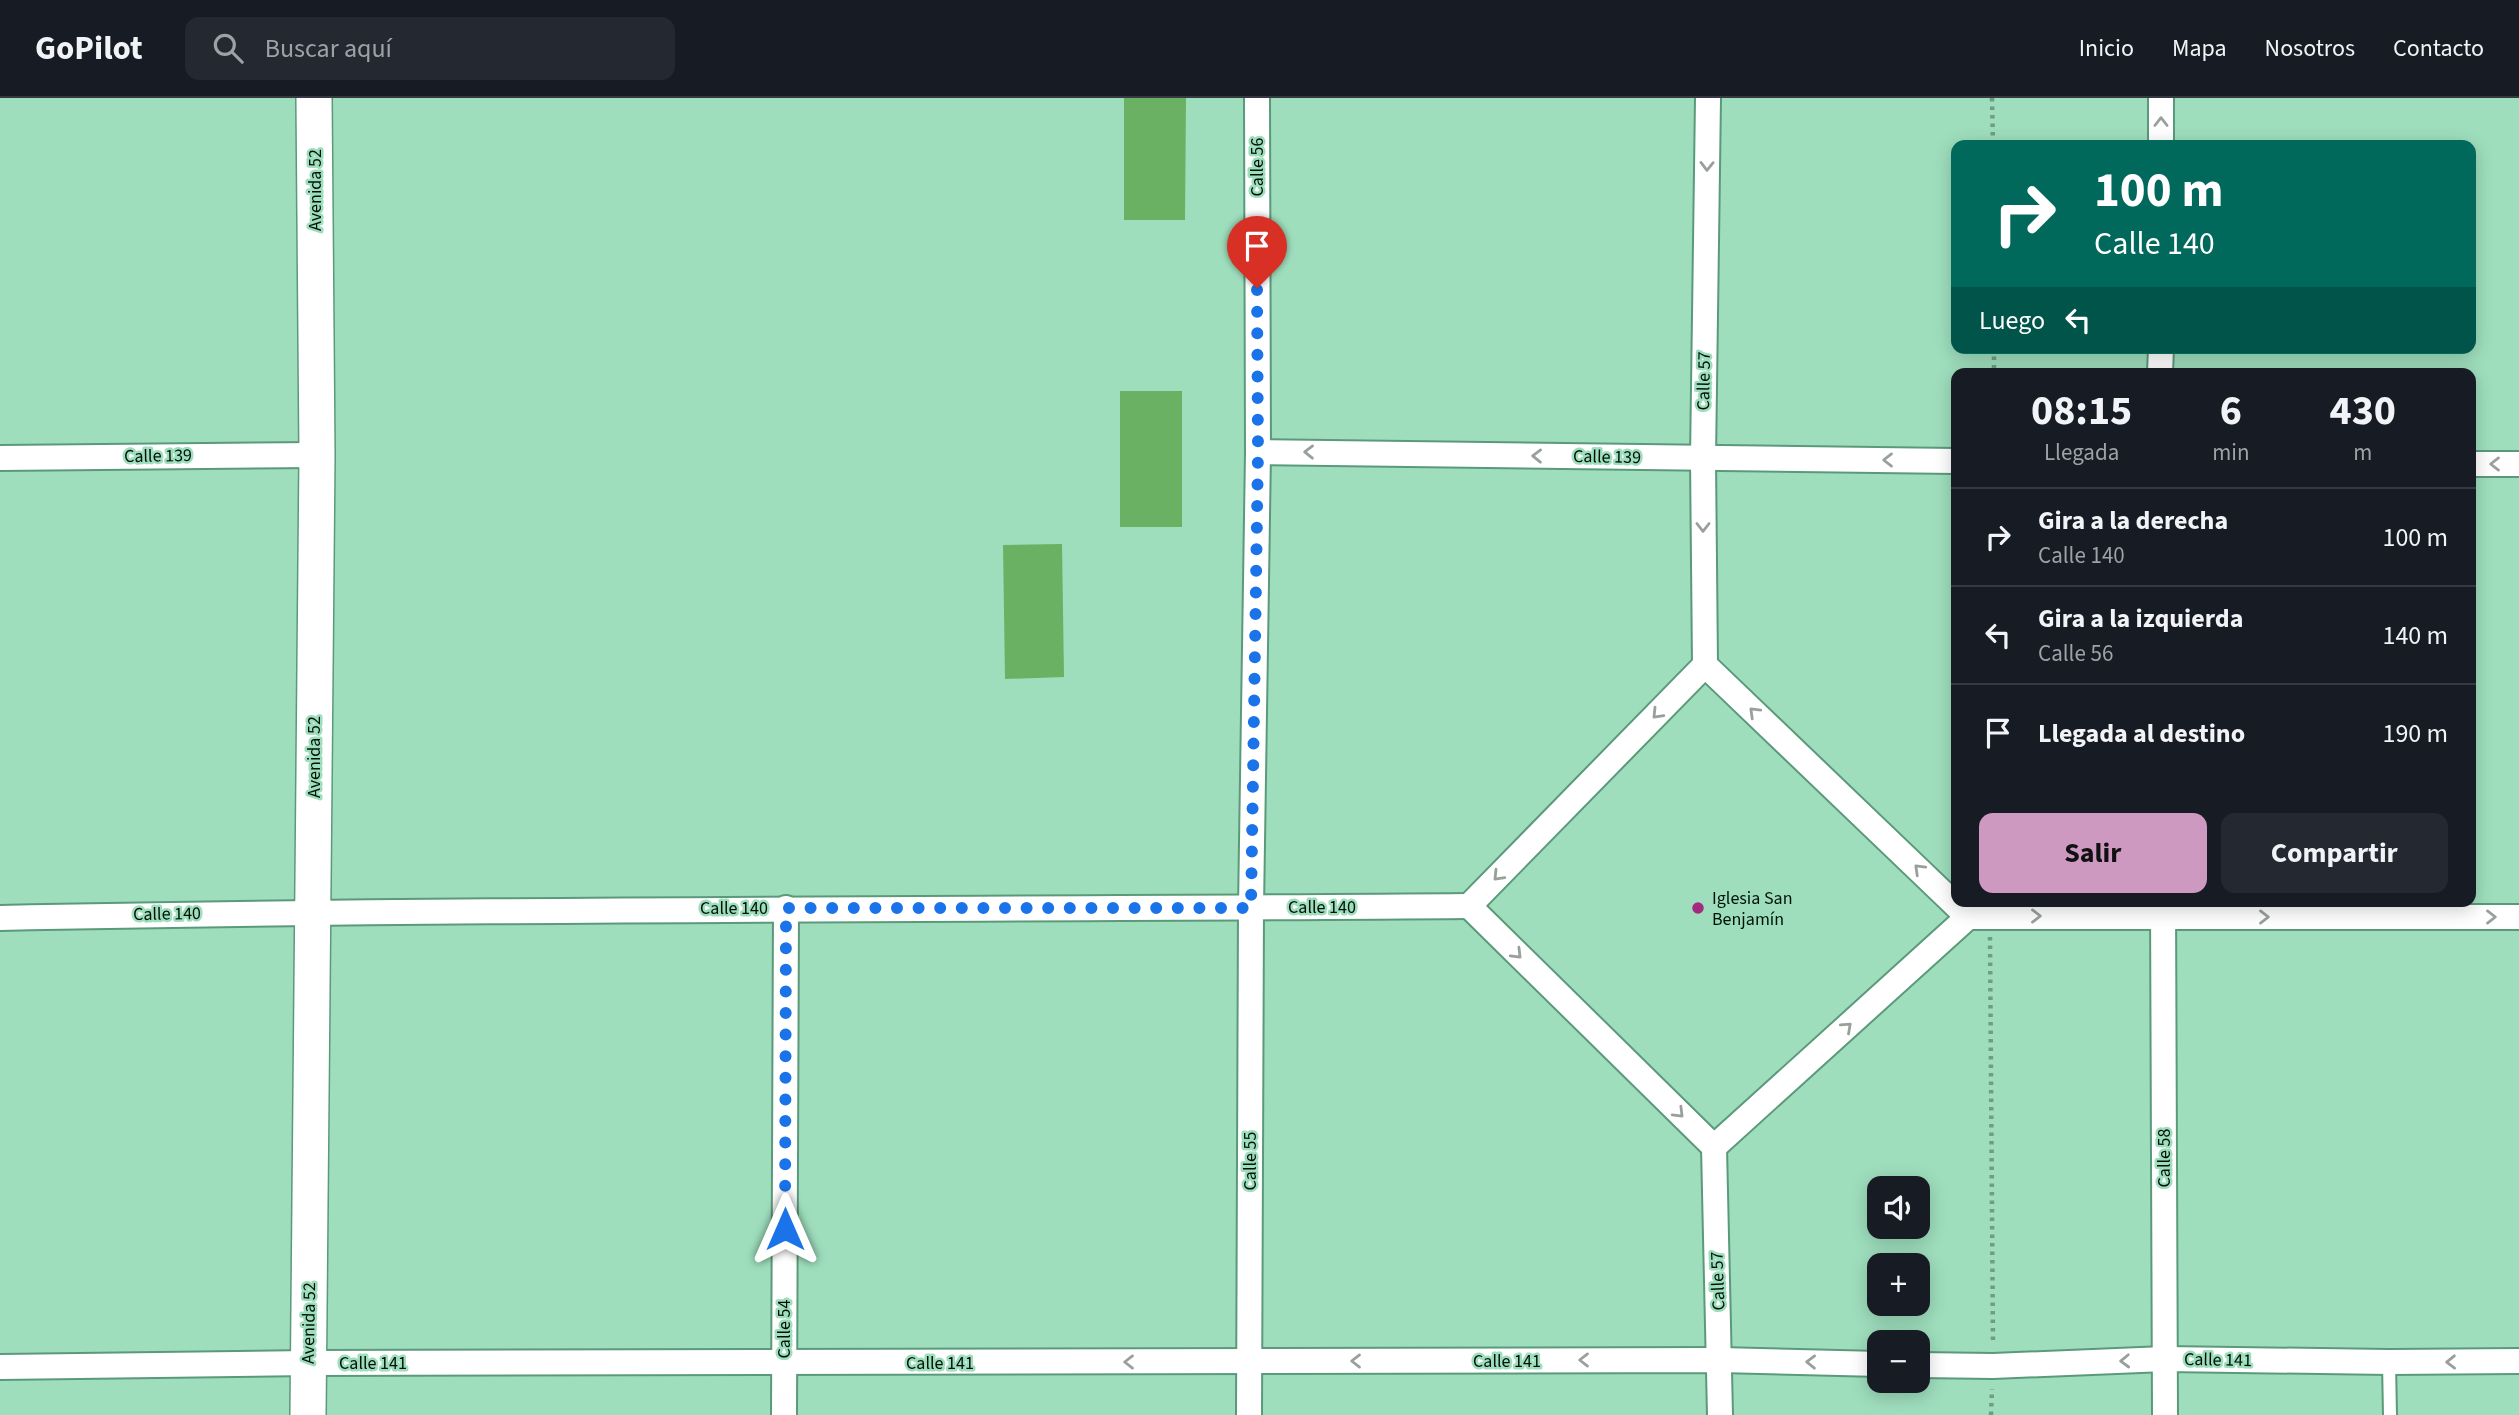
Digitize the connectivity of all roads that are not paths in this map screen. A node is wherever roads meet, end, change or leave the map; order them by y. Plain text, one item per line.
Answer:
1 (314, 98) edge
2 (1257, 98) edge
3 (1709, 98) edge
4 (2161, 98) edge
5 (2161, 140) edge
6 (1258, 452) junction
7 (317, 455) junction
8 (0, 458) edge
9 (1703, 459) junction
10 (1951, 461) edge
11 (2476, 464) edge
12 (2519, 464) edge
13 (1705, 665) junction
14 (1951, 890) edge
15 (1469, 906) junction
16 (1969, 907) edge
17 (786, 908) junction
18 (1251, 908) junction
19 (2163, 909) edge
20 (313, 912) junction
21 (1979, 916) junction
22 (2519, 917) edge
23 (0, 918) edge
24 (1714, 1147) junction
25 (2165, 1359) junction
26 (1720, 1360) junction
27 (1248, 1361) junction
28 (2519, 1361) edge
29 (2389, 1362) junction
30 (308, 1363) junction
31 (784, 1363) junction
32 (1867, 1364) edge
33 (1930, 1365) edge
34 (0, 1367) edge
35 (308, 1415) edge
36 (784, 1415) edge
37 (1249, 1415) edge
38 (1720, 1415) edge
39 (2165, 1415) edge
40 (2390, 1415) edge

1 - 7 main road, Avenida 52
2 - 6 street, Calle 56
3 -> 9 street, Calle 57
5 -> 4 street
9 -> 6 street, Calle 139
6 - 18 street, Calle 56
7 - 8 street, Calle 139
7 - 20 main road, Avenida 52
10 -> 9 street, Calle 139
9 -> 13 street, Calle 57
12 -> 11 street
14 -> 13 street
13 -> 15 street
15 - 18 street, Calle 140
15 -> 24 street
21 -> 16 street
17 - 18 street, Calle 140
17 - 20 street, Calle 140
17 - 31 street, Calle 54
18 - 27 street, Calle 55
21 -> 19 street
19 -> 22 street
19 - 25 street, Calle 58
20 - 23 street, Calle 140
20 - 30 main road, Avenida 52
24 -> 21 street
24 - 26 street, Calle 57
25 - 29 street, Calle 141
25 -> 33 street, Calle 141
25 - 39 street, Calle 58
26 -> 27 street, Calle 141
32 -> 26 street, Calle 141
26 - 38 street, Calle 57
27 -> 31 street, Calle 141
27 - 37 street, Calle 55
28 -> 29 street, Calle 141
29 - 40 lane
30 - 31 street, Calle 141
30 - 34 street, Calle 141
30 - 35 main road, Avenida 52
31 - 36 street, Calle 54

